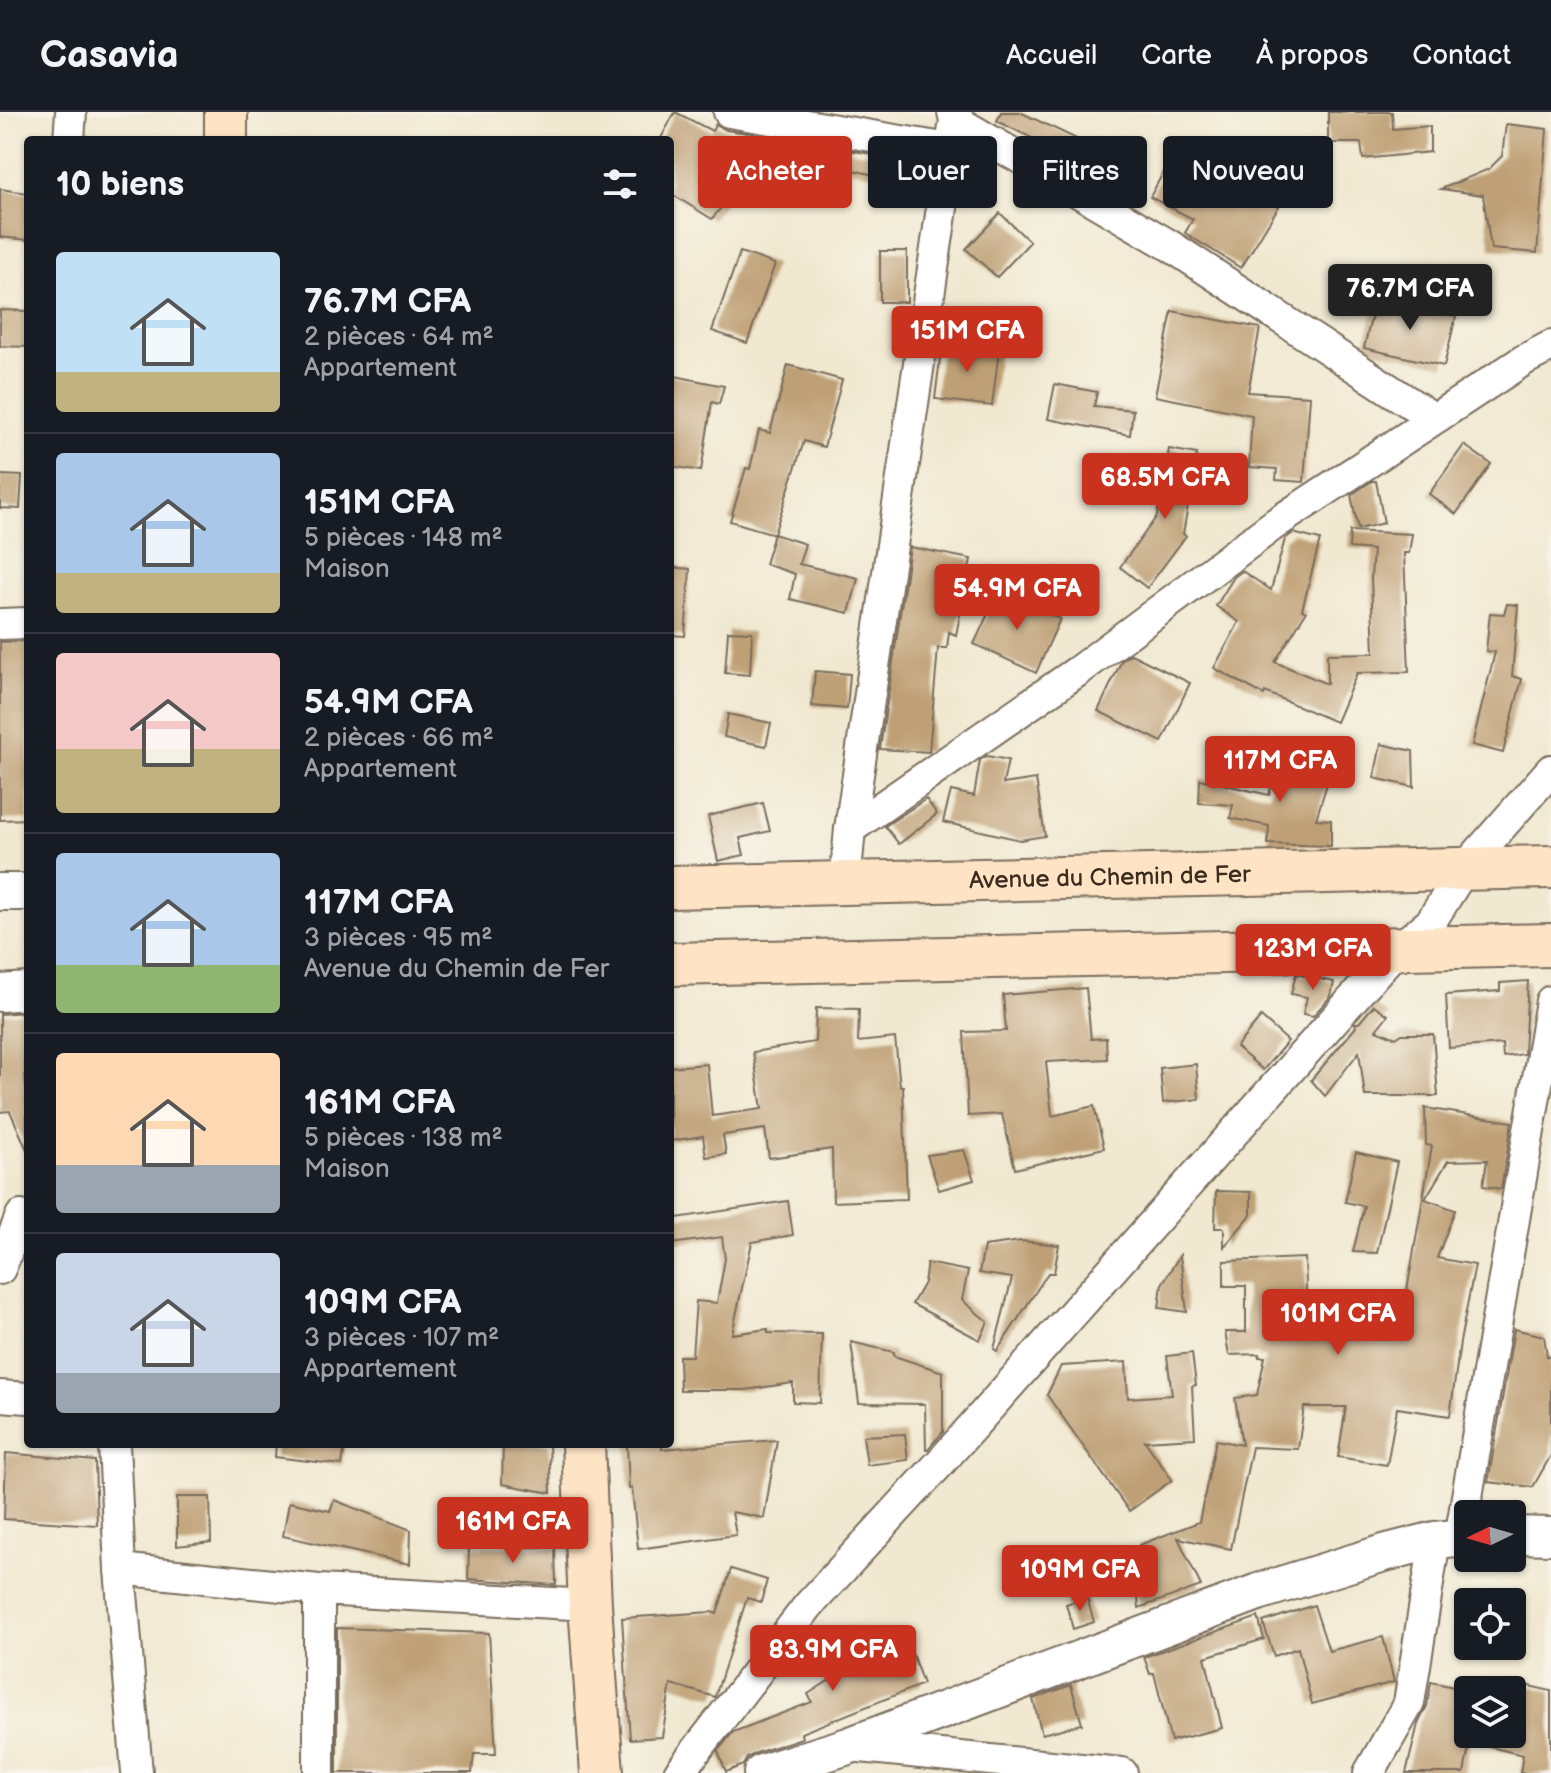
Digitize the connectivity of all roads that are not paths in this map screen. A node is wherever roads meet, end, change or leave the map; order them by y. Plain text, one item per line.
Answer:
1 (71, 112) edge
2 (226, 112) edge
3 (729, 112) edge
4 (952, 127) edge
5 (69, 136) edge
6 (226, 136) edge
7 (1551, 346) edge
8 (1433, 418) junction
9 (24, 623) edge
10 (0, 624) edge
11 (1551, 770) edge
12 (850, 829) junction
13 (1551, 867) edge
14 (1464, 869) junction
15 (845, 883) junction
16 (674, 887) edge
17 (0, 892) edge
18 (24, 892) edge
19 (1551, 945) edge
20 (1397, 949) junction
21 (674, 964) edge
22 (24, 991) edge
23 (0, 993) edge
24 (1551, 1001) edge
25 (16, 1216) edge
26 (0, 1269) edge
27 (0, 1396) edge
28 (24, 1398) edge
29 (114, 1448) edge
30 (583, 1448) edge
31 (1461, 1500) edge
32 (1526, 1535) edge
33 (1551, 1536) edge
34 (1454, 1538) edge
35 (120, 1569) junction
36 (319, 1590) junction
37 (590, 1605) junction
38 (848, 1746) junction
39 (137, 1773) edge
40 (319, 1773) edge
41 (602, 1773) edge
42 (679, 1773) edge
43 (762, 1773) edge
44 (1122, 1773) edge
45 (1369, 1773) edge

1 - 5 street
2 - 6 main road
3 - 4 street
4 - 8 street
4 - 12 street
7 - 8 street
8 - 12 street
9 - 10 street
11 - 14 street
12 - 15 street
13 - 14 main road, Avenue du Chemin de Fer
14 - 15 main road, Avenue du Chemin de Fer
14 - 20 street
15 - 16 main road, Avenue du Chemin de Fer
17 - 18 street
19 - 20 main road
20 - 21 main road
20 - 42 street
22 - 23 street
24 - 31 street
25 - 26 street
27 - 28 street
29 - 35 street
30 - 37 main road
32 - 33 street
34 - 38 street
34 - 45 street
35 - 36 street
35 - 39 street
36 - 37 street
36 - 40 street
37 - 41 main road
38 - 43 street
38 - 44 street

